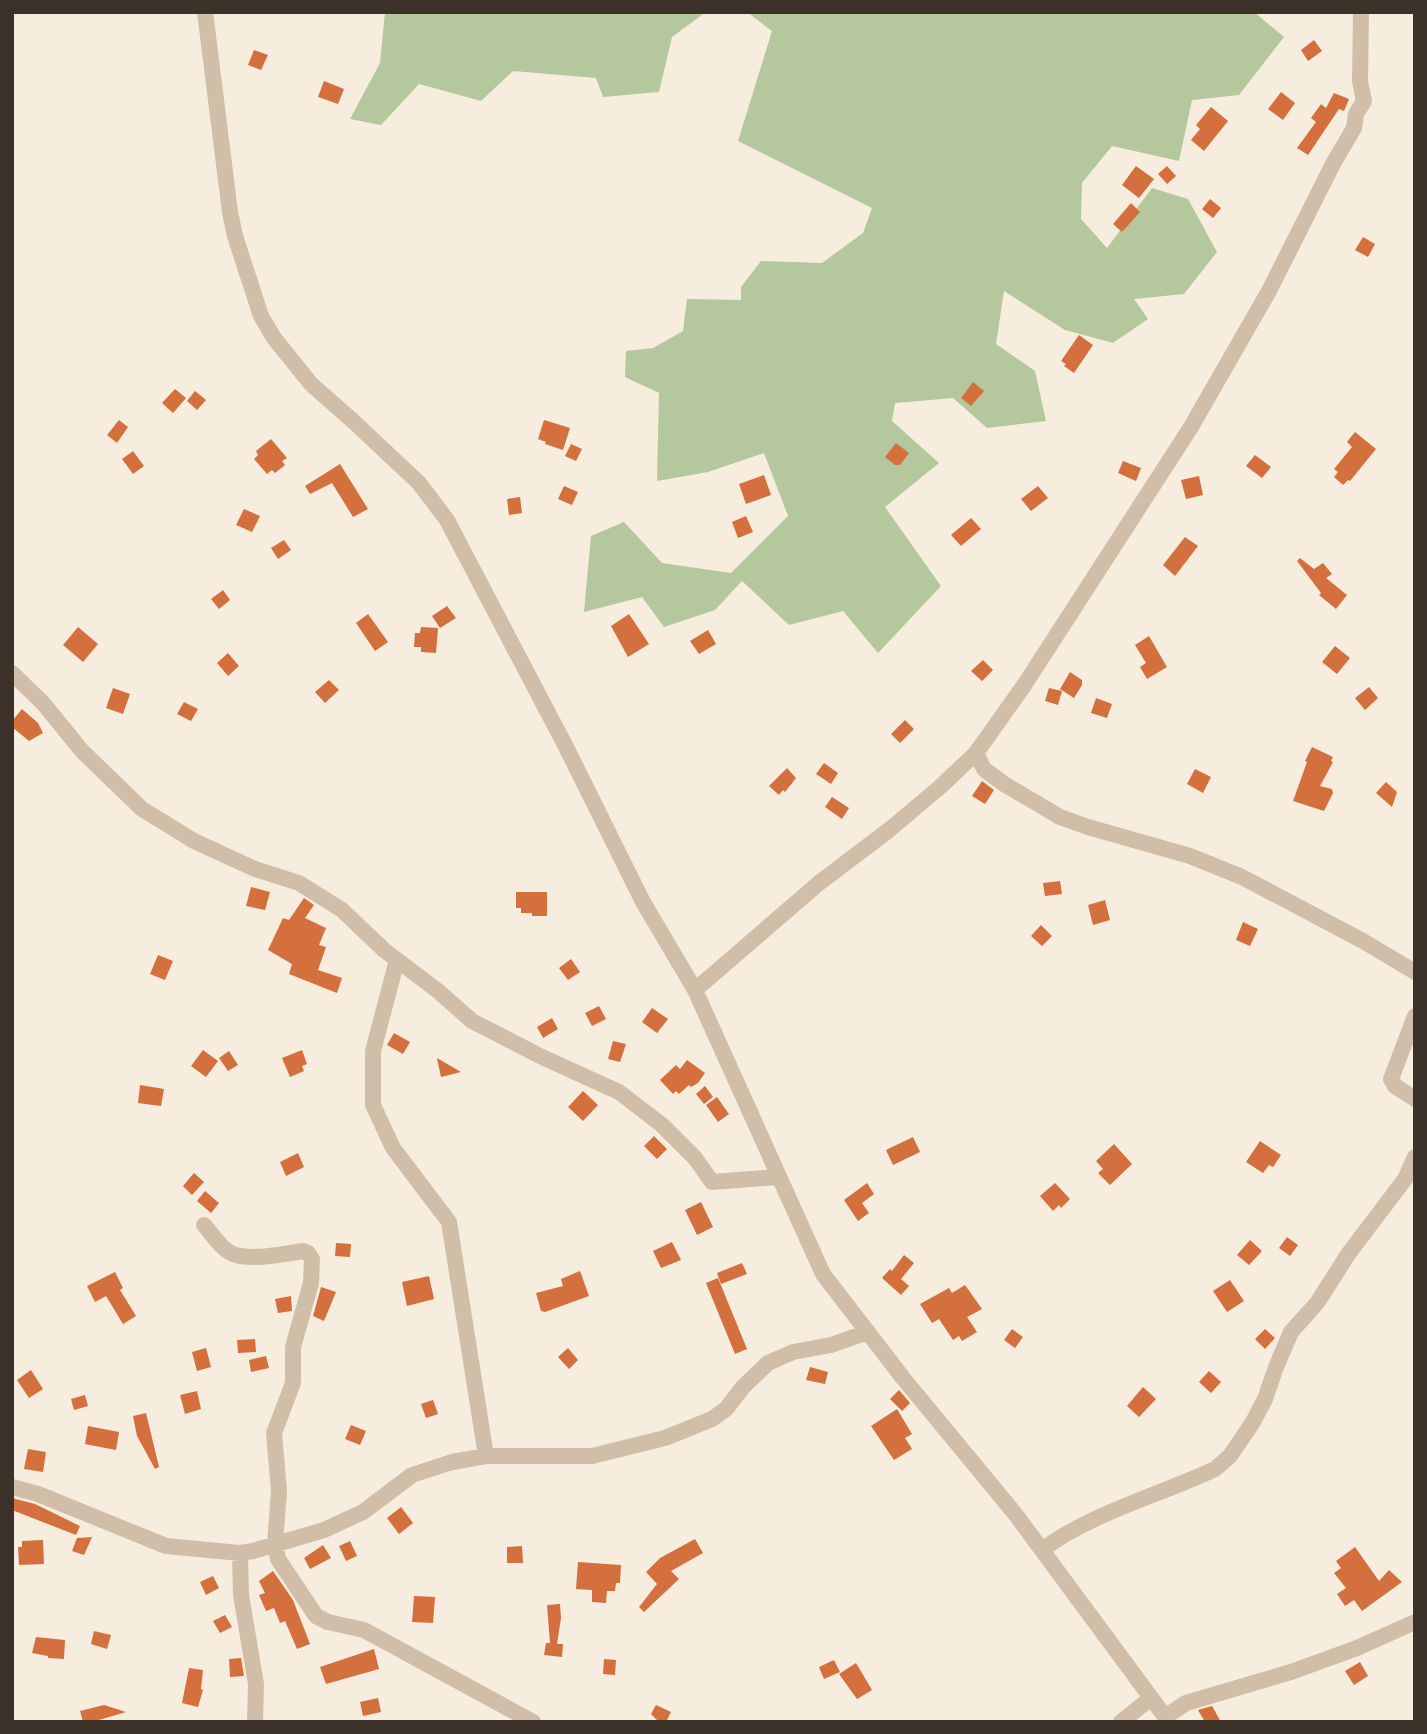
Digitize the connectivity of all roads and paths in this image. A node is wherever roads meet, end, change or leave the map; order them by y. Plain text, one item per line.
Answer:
1 (205, 12) edge
2 (1362, 12) edge
3 (12, 673) edge
4 (976, 754) junction
5 (397, 960) junction
6 (1415, 972) edge
7 (695, 990) junction
8 (1415, 1016) edge
9 (1415, 1099) edge
10 (1415, 1157) edge
11 (778, 1177) junction
12 (204, 1225) dead end
13 (868, 1332) junction
14 (486, 1457) junction
15 (12, 1487) edge
16 (275, 1544) junction
17 (1042, 1550) junction
18 (240, 1553) junction
19 (1415, 1622) edge
20 (1151, 1698) junction
21 (1167, 1719) edge
22 (255, 1722) edge
23 (533, 1722) edge
24 (1121, 1722) edge

1 - 7 street
2 - 4 street
3 - 5 street
4 - 6 street
4 - 7 street
5 - 11 street
5 - 14 street
7 - 11 street
8 - 9 street
10 - 17 street
11 - 13 street
12 - 16 street
13 - 14 street
13 - 17 street
14 - 16 street
15 - 18 street
16 - 18 street
16 - 23 street
17 - 20 street
18 - 22 street
19 - 21 street
20 - 21 street
20 - 24 street

